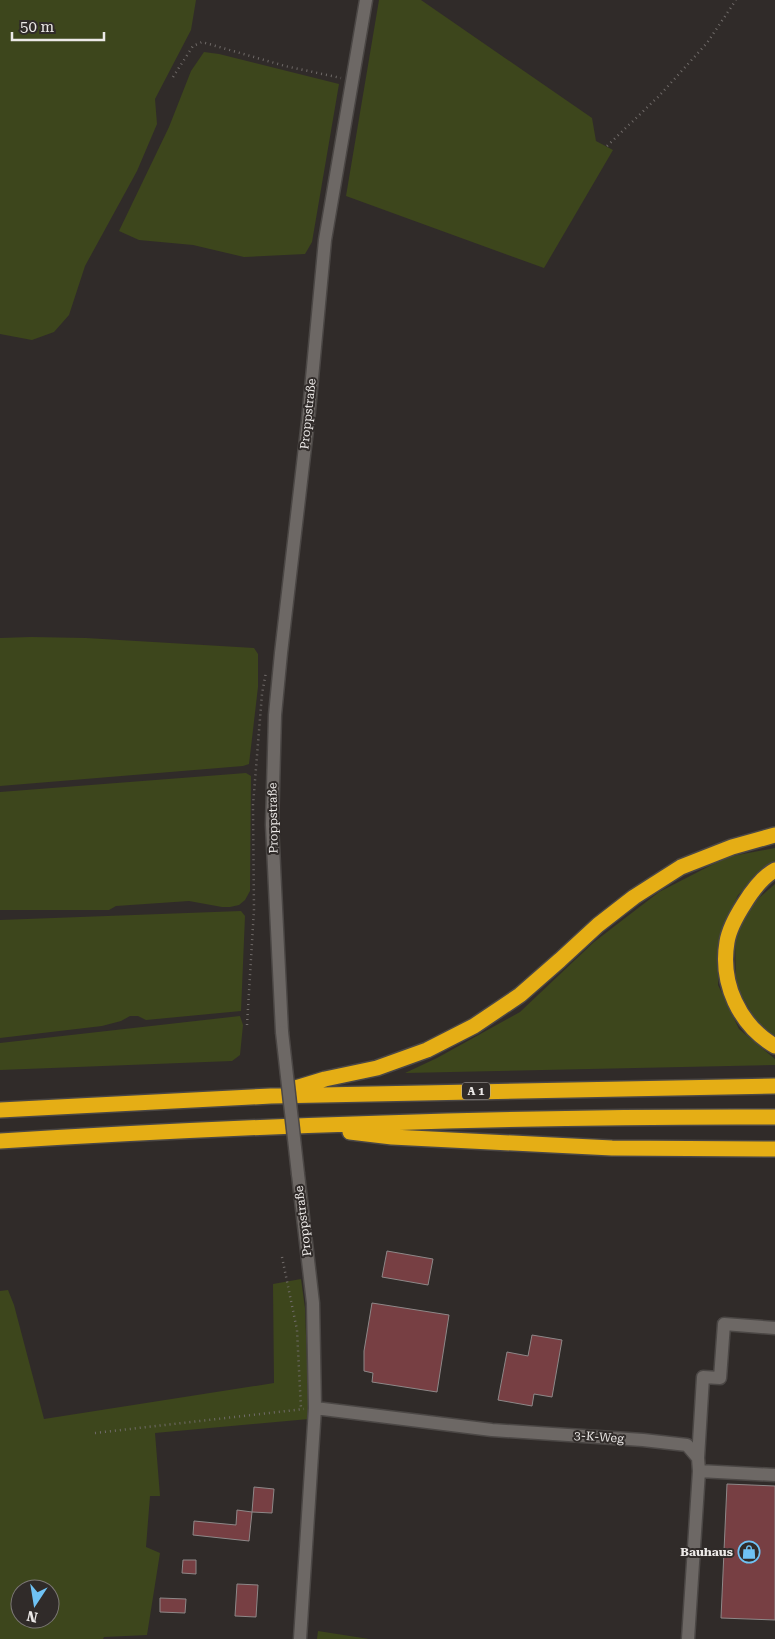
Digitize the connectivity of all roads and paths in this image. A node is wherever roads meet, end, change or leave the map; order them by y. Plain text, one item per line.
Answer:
1 (366, 0) edge
2 (736, 0) edge
3 (173, 77) dead end
4 (352, 81) junction
5 (606, 146) dead end
6 (267, 665) dead end
7 (775, 835) edge
8 (775, 870) edge
9 (247, 1025) dead end
10 (775, 1046) edge
11 (775, 1086) edge
12 (271, 1096) junction
13 (0, 1110) edge
14 (775, 1117) edge
15 (306, 1126) junction
16 (0, 1141) edge
17 (775, 1149) edge
18 (282, 1257) dead end
19 (775, 1328) edge
20 (315, 1408) junction
21 (301, 1409) junction
22 (95, 1433) dead end
23 (698, 1465) junction
24 (775, 1475) edge
25 (300, 1639) edge
26 (688, 1639) edge

1 - 4 street, Proppstraße
2 - 5 path
3 - 4 path
4 - 20 street, Proppstraße, bridge
6 - 9 path
7 - 12 highway
8 - 10 highway
11 - 12 highway, A 1
12 - 13 highway, A 1
14 - 15 highway
15 - 16 highway
15 - 17 highway
18 - 21 path
19 - 23 street
20 - 21 path
20 - 23 street, 3-K-Weg
20 - 25 street, Proppstraße
21 - 22 path
23 - 24 street
23 - 26 street

